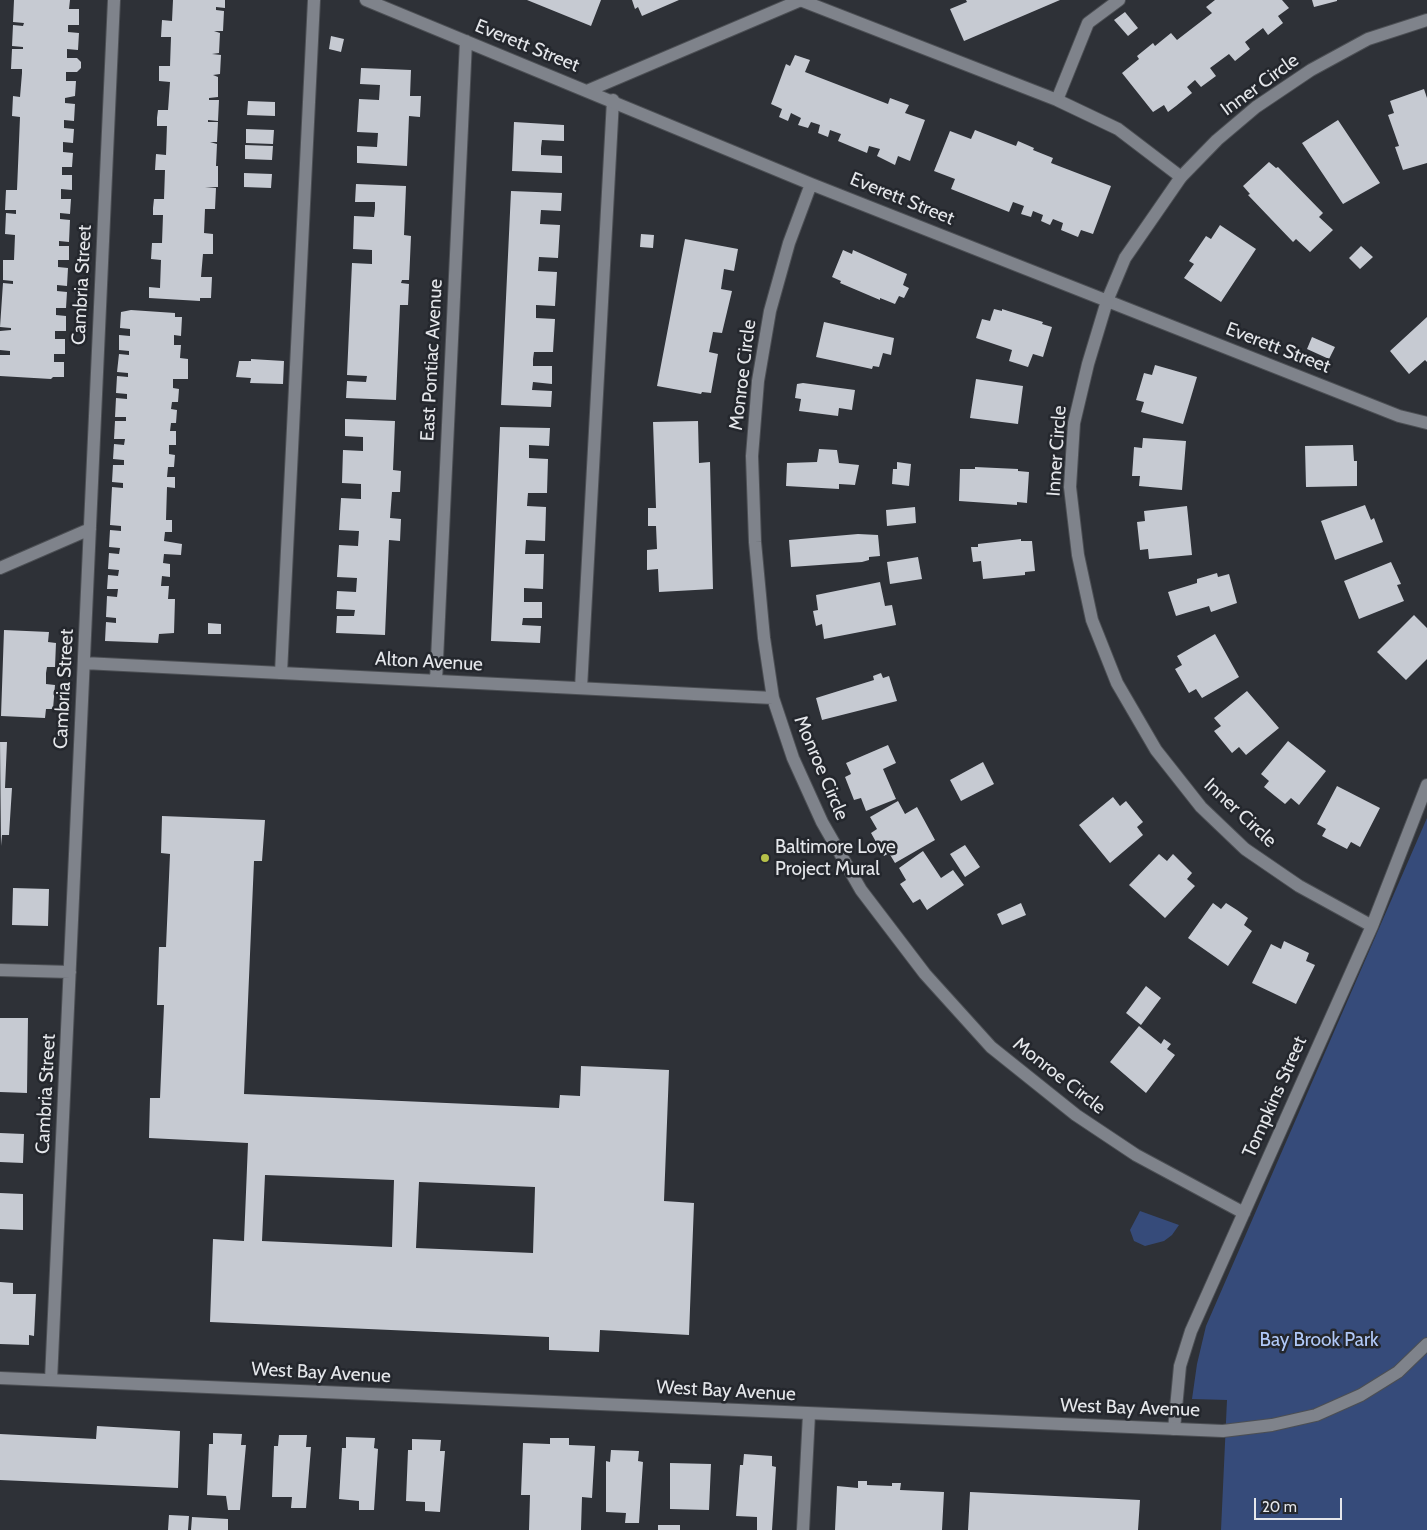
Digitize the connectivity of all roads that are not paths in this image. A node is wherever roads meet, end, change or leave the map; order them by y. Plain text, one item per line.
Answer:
1 (114, 0) edge
2 (314, 0) edge
3 (366, 0) edge
4 (801, 0) edge
5 (1119, 0) edge
6 (1427, 20) edge
7 (466, 41) junction
8 (587, 91) junction
9 (613, 100) junction
10 (1057, 100) junction
11 (1181, 177) junction
12 (812, 184) junction
13 (1107, 301) junction
14 (1427, 423) edge
15 (90, 530) junction
16 (0, 568) edge
17 (84, 663) junction
18 (281, 673) junction
19 (436, 681) junction
20 (581, 688) junction
21 (773, 698) junction
22 (1427, 785) edge
23 (1372, 926) junction
24 (0, 970) edge
25 (70, 972) junction
26 (1244, 1213) junction
27 (1427, 1344) edge
28 (0, 1378) edge
29 (51, 1380) junction
30 (809, 1414) junction
31 (1174, 1429) junction
32 (803, 1530) edge

1 - 15 street, Cambria Street
2 - 18 street
3 - 7 street, Everett Street
4 - 8 street
4 - 10 street
5 - 10 street
6 - 11 street, Inner Circle
7 - 8 street, Everett Street
7 - 19 street, East Pontiac Avenue
8 - 9 street, Everett Street
9 - 12 street, Everett Street
9 - 20 street
10 - 11 street
11 - 13 street, Inner Circle
12 - 13 street, Everett Street
12 - 21 street, Monroe Circle
13 - 14 street, Everett Street
13 - 23 street, Inner Circle
15 - 16 street
15 - 17 street, Cambria Street
17 - 18 street, Alton Avenue
17 - 25 street, Cambria Street
18 - 19 street, Alton Avenue
19 - 20 street, Alton Avenue
20 - 21 street, Alton Avenue
21 - 26 street, Monroe Circle
22 - 23 street, Tompkins Street
23 - 26 street, Tompkins Street
24 - 25 street
25 - 29 street, Cambria Street
26 - 31 street, Tompkins Street
27 - 31 street, West Bay Avenue
28 - 29 street, West Bay Avenue
29 - 30 street, West Bay Avenue
30 - 31 street, West Bay Avenue
30 - 32 street

